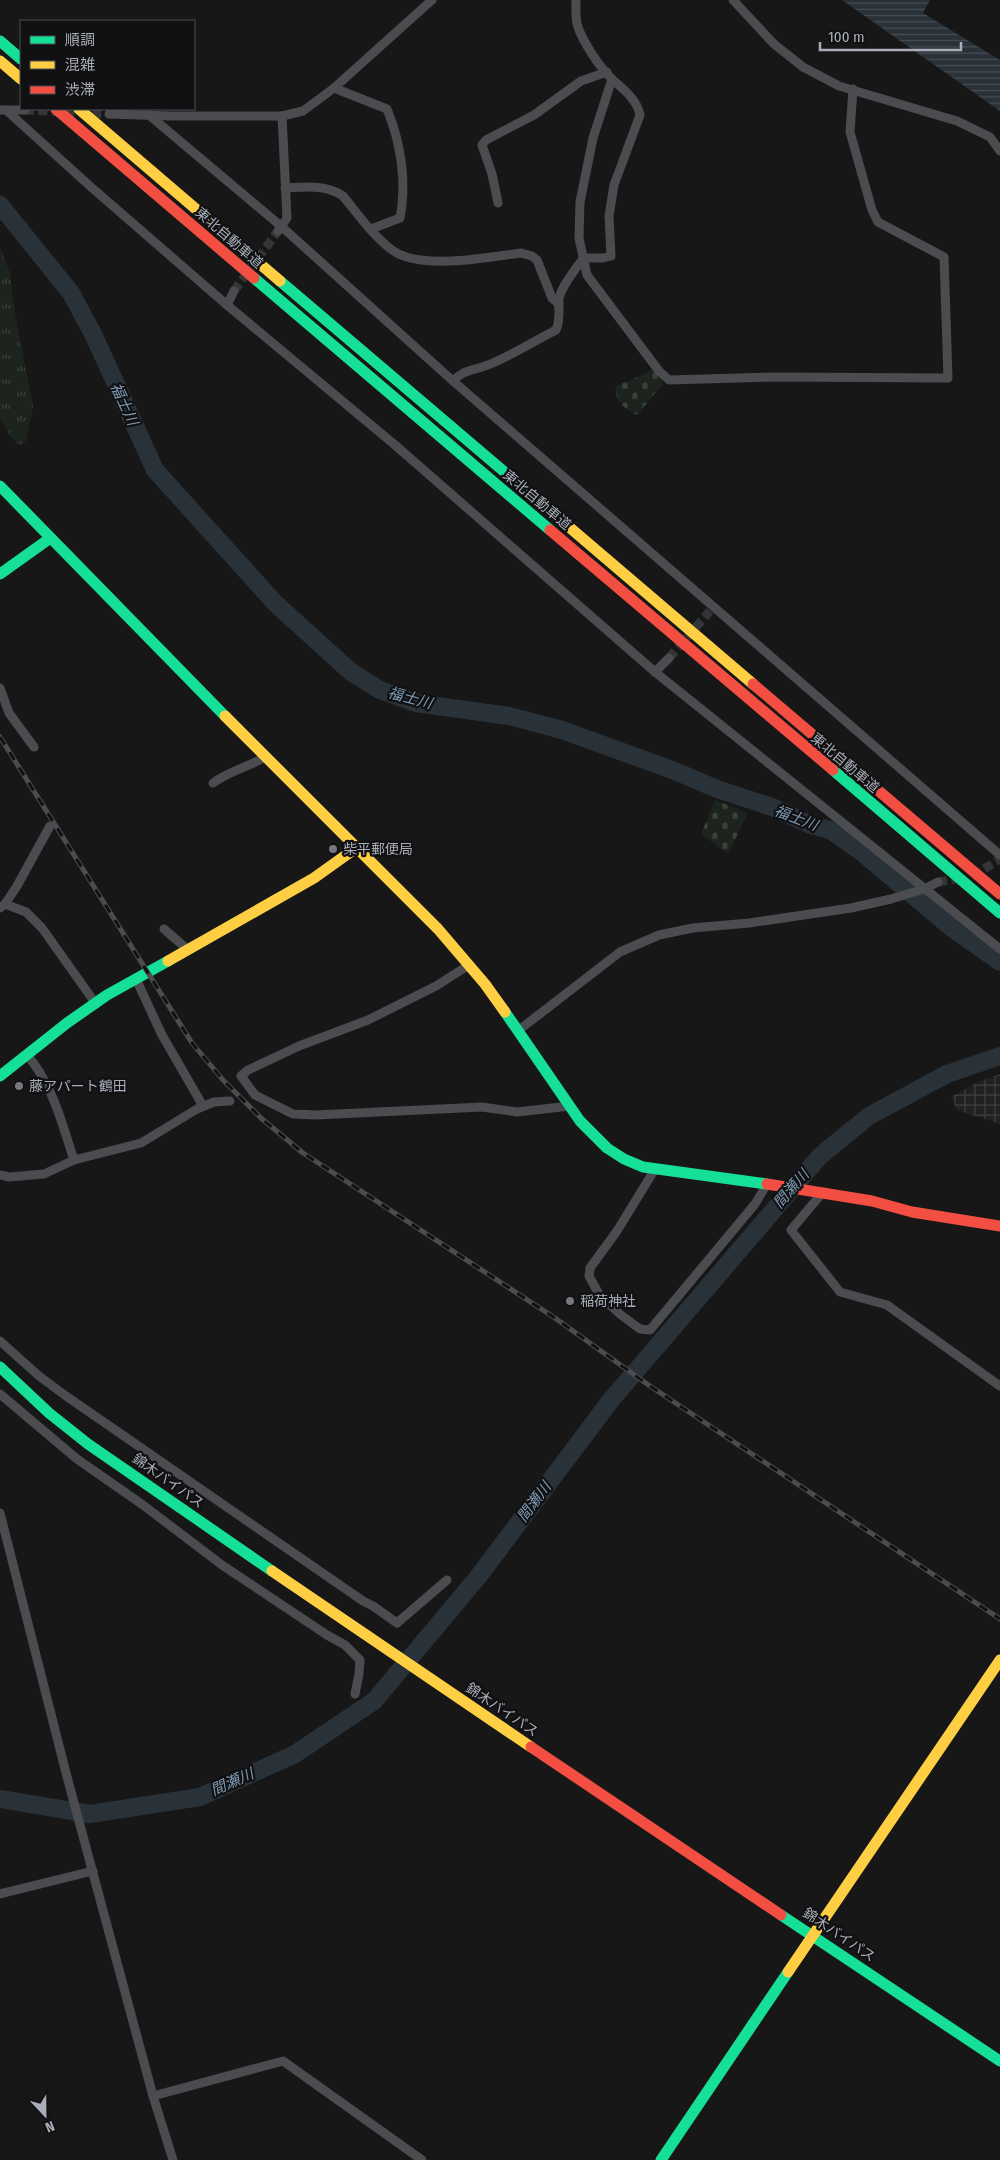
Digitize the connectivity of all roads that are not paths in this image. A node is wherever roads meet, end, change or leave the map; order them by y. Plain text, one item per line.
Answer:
1 (432, 0) edge
2 (576, 0) edge
3 (733, 0) edge
4 (0, 41) edge
5 (20, 58) edge
6 (0, 61) edge
7 (609, 75) junction
8 (20, 78) edge
9 (334, 88) junction
10 (853, 90) junction
11 (3, 110) edge
12 (25, 110) dead end
13 (57, 110) edge
14 (80, 110) edge
15 (109, 114) dead end
16 (149, 115) junction
17 (282, 116) junction
18 (1000, 151) edge
19 (285, 188) junction
20 (498, 203) dead end
21 (280, 229) junction
22 (371, 229) junction
23 (584, 258) junction
24 (234, 291) tunnel mouth
25 (559, 304) junction
26 (227, 305) junction
27 (454, 381) junction
28 (0, 486) edge
29 (49, 539) junction
30 (0, 574) edge
31 (669, 658) tunnel mouth
32 (656, 672) junction
33 (0, 688) edge
34 (34, 747) dead end
35 (265, 757) junction
36 (214, 783) dead end
37 (50, 826) dead end
38 (356, 848) junction
39 (1000, 855) edge
40 (938, 882) tunnel mouth
41 (924, 889) junction
42 (1000, 894) edge
43 (2, 906) edge
44 (1000, 914) edge
45 (164, 929) dead end
46 (187, 949) junction
47 (1000, 949) edge
48 (469, 965) junction
49 (136, 979) junction
50 (96, 1004) junction
51 (519, 1030) junction
52 (27, 1055) junction
53 (0, 1076) edge
54 (230, 1101) dead end
55 (203, 1106) junction
56 (570, 1106) junction
57 (74, 1160) junction
58 (654, 1169) junction
59 (0, 1175) edge
60 (770, 1184) junction
61 (817, 1191) junction
62 (1000, 1226) edge
63 (0, 1341) edge
64 (0, 1367) edge
65 (1000, 1386) edge
66 (0, 1394) edge
67 (0, 1513) edge
68 (447, 1580) dead end
69 (1000, 1660) edge
70 (355, 1694) dead end
71 (93, 1871) junction
72 (0, 1894) edge
73 (813, 1936) junction
74 (1000, 2061) edge
75 (153, 2096) junction
76 (173, 2160) edge
77 (422, 2160) edge
78 (661, 2160) edge

1 - 9 street
2 - 7 street
3 - 10 street
4 - 5 main road
6 - 8 main road
7 - 20 street
7 - 23 street
7 - 23 street
9 - 17 street
9 - 22 street
10 - 18 street
10 - 23 street
11 - 12 street
11 - 26 street
13 - 44 main road, 東北自動車道
14 - 42 main road, 東北自動車道
15 - 16 street
16 - 17 street
16 - 21 street
17 - 19 street
19 - 21 street
19 - 22 street
21 - 27 street
22 - 25 street
23 - 25 street
24 - 26 street
25 - 27 street
26 - 32 street
27 - 39 street
28 - 29 main road
29 - 30 main road
29 - 35 main road
31 - 32 street
32 - 41 street
33 - 34 street
35 - 36 street
35 - 38 main road
37 - 43 street
38 - 46 main road
38 - 48 main road
40 - 41 street
41 - 47 street
41 - 51 street
43 - 50 street
45 - 46 street
46 - 49 main road
48 - 51 main road
48 - 56 street
49 - 50 main road
49 - 55 street
50 - 52 main road
51 - 56 main road
52 - 53 main road
52 - 57 street
54 - 55 street
55 - 57 street
56 - 58 main road
57 - 59 street
58 - 60 main road
58 - 60 street
60 - 61 main road
61 - 62 main road
61 - 65 street
63 - 68 street
64 - 73 main road, 錦木バイパス
66 - 70 street
67 - 71 street
69 - 73 main road
71 - 72 street
71 - 75 street
73 - 74 main road, 錦木バイパス
73 - 78 main road
75 - 76 street
75 - 77 street

